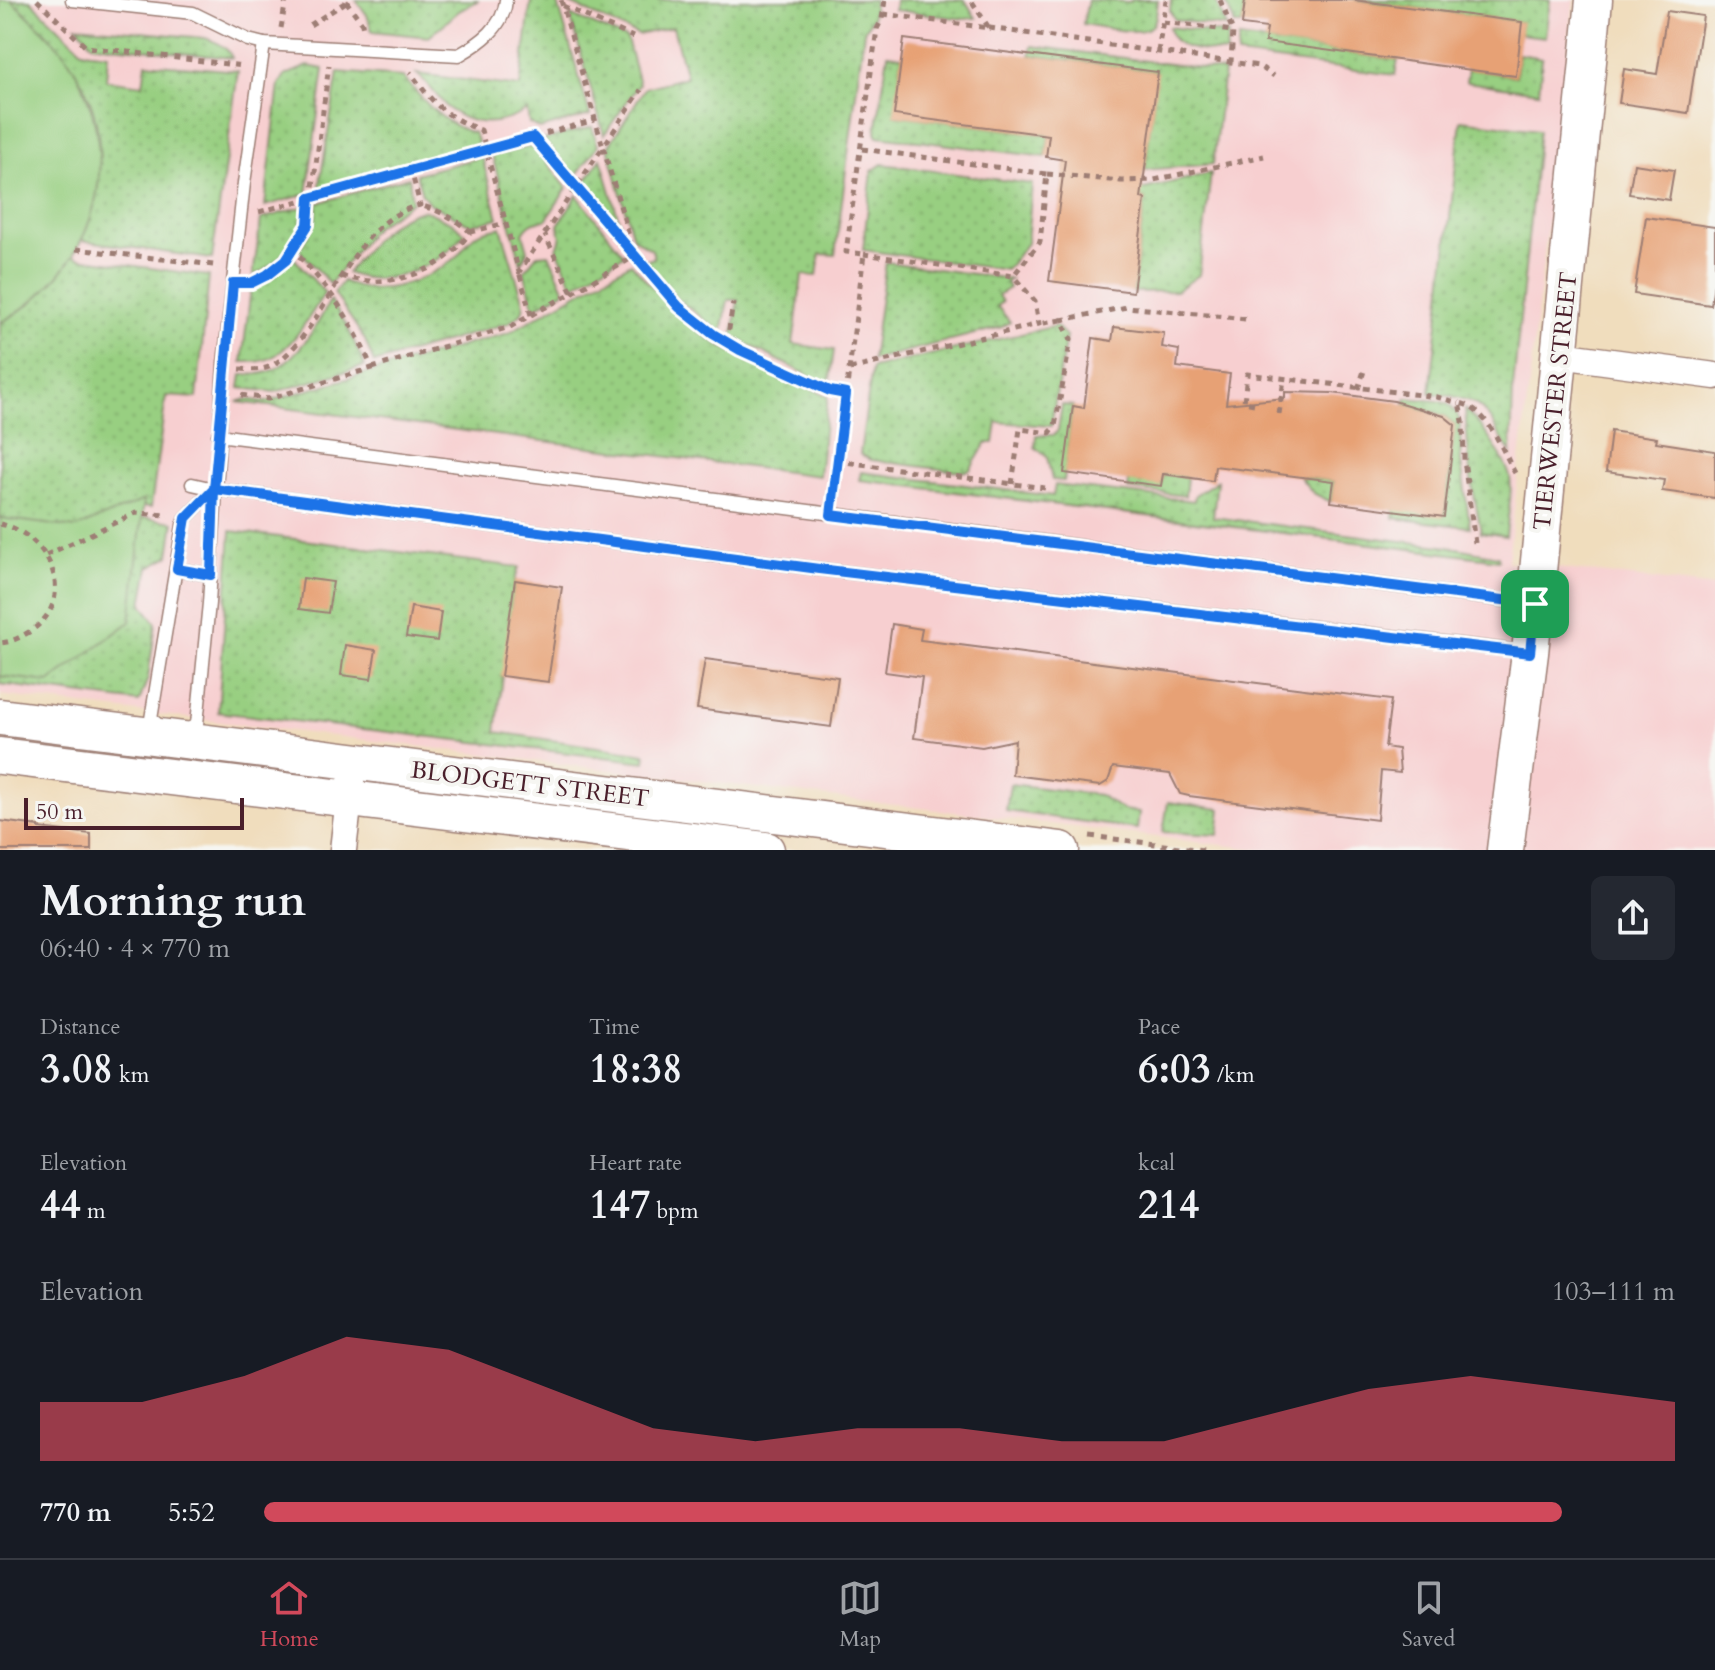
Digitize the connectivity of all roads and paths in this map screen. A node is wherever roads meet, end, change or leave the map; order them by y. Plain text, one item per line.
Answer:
1 (37, 0) edge
2 (72, 0) edge
3 (347, 0) edge
4 (506, 0) edge
5 (885, 0) edge
6 (971, 0) edge
7 (1166, 0) edge
8 (1220, 0) edge
9 (1594, 0) edge
10 (562, 3) edge
11 (883, 14) junction
12 (1163, 22) junction
13 (989, 28) junction
14 (1233, 31) junction
15 (633, 37) dead end
16 (264, 44) junction
17 (332, 48) junction
18 (366, 50) junction
19 (395, 52) junction
20 (1158, 52) junction
21 (1231, 62) junction
22 (261, 68) junction
23 (1274, 76) dead end
24 (641, 90) dead end
25 (595, 120) junction
26 (533, 137) junction
27 (603, 147) junction
28 (862, 149) junction
29 (486, 150) junction
30 (1264, 156) dead end
31 (411, 170) junction
32 (1047, 174) junction
33 (576, 186) junction
34 (310, 198) junction
35 (420, 205) junction
36 (240, 218) junction
37 (506, 223) junction
38 (470, 232) junction
39 (544, 234) junction
40 (76, 249) dead end
41 (293, 250) junction
42 (864, 254) junction
43 (635, 256) junction
44 (234, 268) junction
45 (519, 272) junction
46 (341, 276) junction
47 (1013, 276) junction
48 (233, 283) junction
49 (330, 292) junction
50 (572, 293) junction
51 (733, 303) dead end
52 (531, 315) junction
53 (1246, 319) dead end
54 (1061, 320) junction
55 (1039, 324) junction
56 (727, 342) junction
57 (1560, 355) junction
58 (223, 368) junction
59 (372, 368) junction
60 (1365, 368) dead end
61 (850, 369) junction
62 (1715, 376) edge
63 (1284, 379) junction
64 (1358, 389) junction
65 (221, 392) junction
66 (846, 394) junction
67 (1459, 403) junction
68 (1254, 404) dead end
69 (1279, 414) dead end
70 (218, 435) junction
71 (837, 461) junction
72 (1515, 473) dead end
73 (192, 484) dead end
74 (1012, 484) junction
75 (1045, 488) dead end
76 (214, 489) junction
77 (831, 515) junction
78 (186, 518) junction
79 (0, 524) edge
80 (1475, 543) dead end
81 (46, 555) junction
82 (177, 569) junction
83 (211, 575) junction
84 (1535, 604) junction
85 (0, 643) edge
86 (1530, 653) junction
87 (0, 717) edge
88 (175, 738) junction
89 (0, 756) edge
90 (354, 762) junction
91 (169, 776) junction
92 (348, 798) junction
93 (860, 837) edge
94 (343, 850) edge
95 (766, 850) edge
96 (1061, 850) edge
97 (1505, 850) edge

1 - 22 path
2 - 16 lane
3 - 18 path
4 - 19 lane
5 - 11 path
6 - 13 path
7 - 12 path
8 - 14 path
9 - 57 main road, TIERWESTER STREET
10 - 15 path
10 - 25 path
11 - 13 path
11 - 28 path
12 - 14 path
12 - 20 path
13 - 20 path
14 - 21 path
16 - 17 lane
16 - 22 lane
17 - 18 lane
17 - 34 path
18 - 19 lane
19 - 29 path
20 - 21 path
21 - 23 path
22 - 36 lane
24 - 27 path
25 - 26 path
25 - 27 path
26 - 29 path
26 - 33 path
27 - 33 path
27 - 43 path
28 - 32 path
28 - 42 path
29 - 31 path
29 - 37 path
30 - 32 path
31 - 34 path
31 - 35 path
32 - 47 path
33 - 39 path
33 - 43 path
34 - 36 path
34 - 41 path
35 - 38 path
35 - 46 path
36 - 44 lane
37 - 38 path
37 - 45 path
38 - 46 path
39 - 45 path
39 - 50 path
40 - 44 path
41 - 48 path
41 - 49 path
42 - 47 path
42 - 61 path
43 - 50 path
43 - 56 path
44 - 48 lane
45 - 52 path
46 - 49 path
47 - 55 path
48 - 58 lane
49 - 58 path
49 - 59 path
50 - 52 path
51 - 56 path
52 - 59 path
53 - 54 path
54 - 55 path
54 - 74 path
55 - 61 path
56 - 66 path
57 - 62 street
57 - 84 main road, TIERWESTER STREET
58 - 65 lane
59 - 65 path
60 - 64 path
61 - 66 path
63 - 64 path
63 - 68 path
63 - 69 path
64 - 67 path
65 - 70 lane
66 - 71 path
67 - 72 path
67 - 80 path
70 - 76 lane
70 - 77 lane
71 - 74 path
71 - 77 path
73 - 76 lane
74 - 75 path
76 - 78 lane
76 - 83 lane
76 - 86 lane
77 - 84 lane
78 - 81 path
78 - 82 lane
79 - 81 path
81 - 85 path
82 - 83 lane
82 - 88 lane
83 - 88 lane
84 - 86 main road, TIERWESTER STREET
86 - 97 main road, TIERWESTER STREET
87 - 88 main road, BLODGETT STREET
88 - 90 main road, BLODGETT STREET
88 - 91 main road
89 - 91 main road, BLODGETT STREET
90 - 92 street
90 - 93 main road, BLODGETT STREET
91 - 92 main road, BLODGETT STREET
92 - 94 street
92 - 95 main road, BLODGETT STREET
93 - 96 main road, BLODGETT STREET

